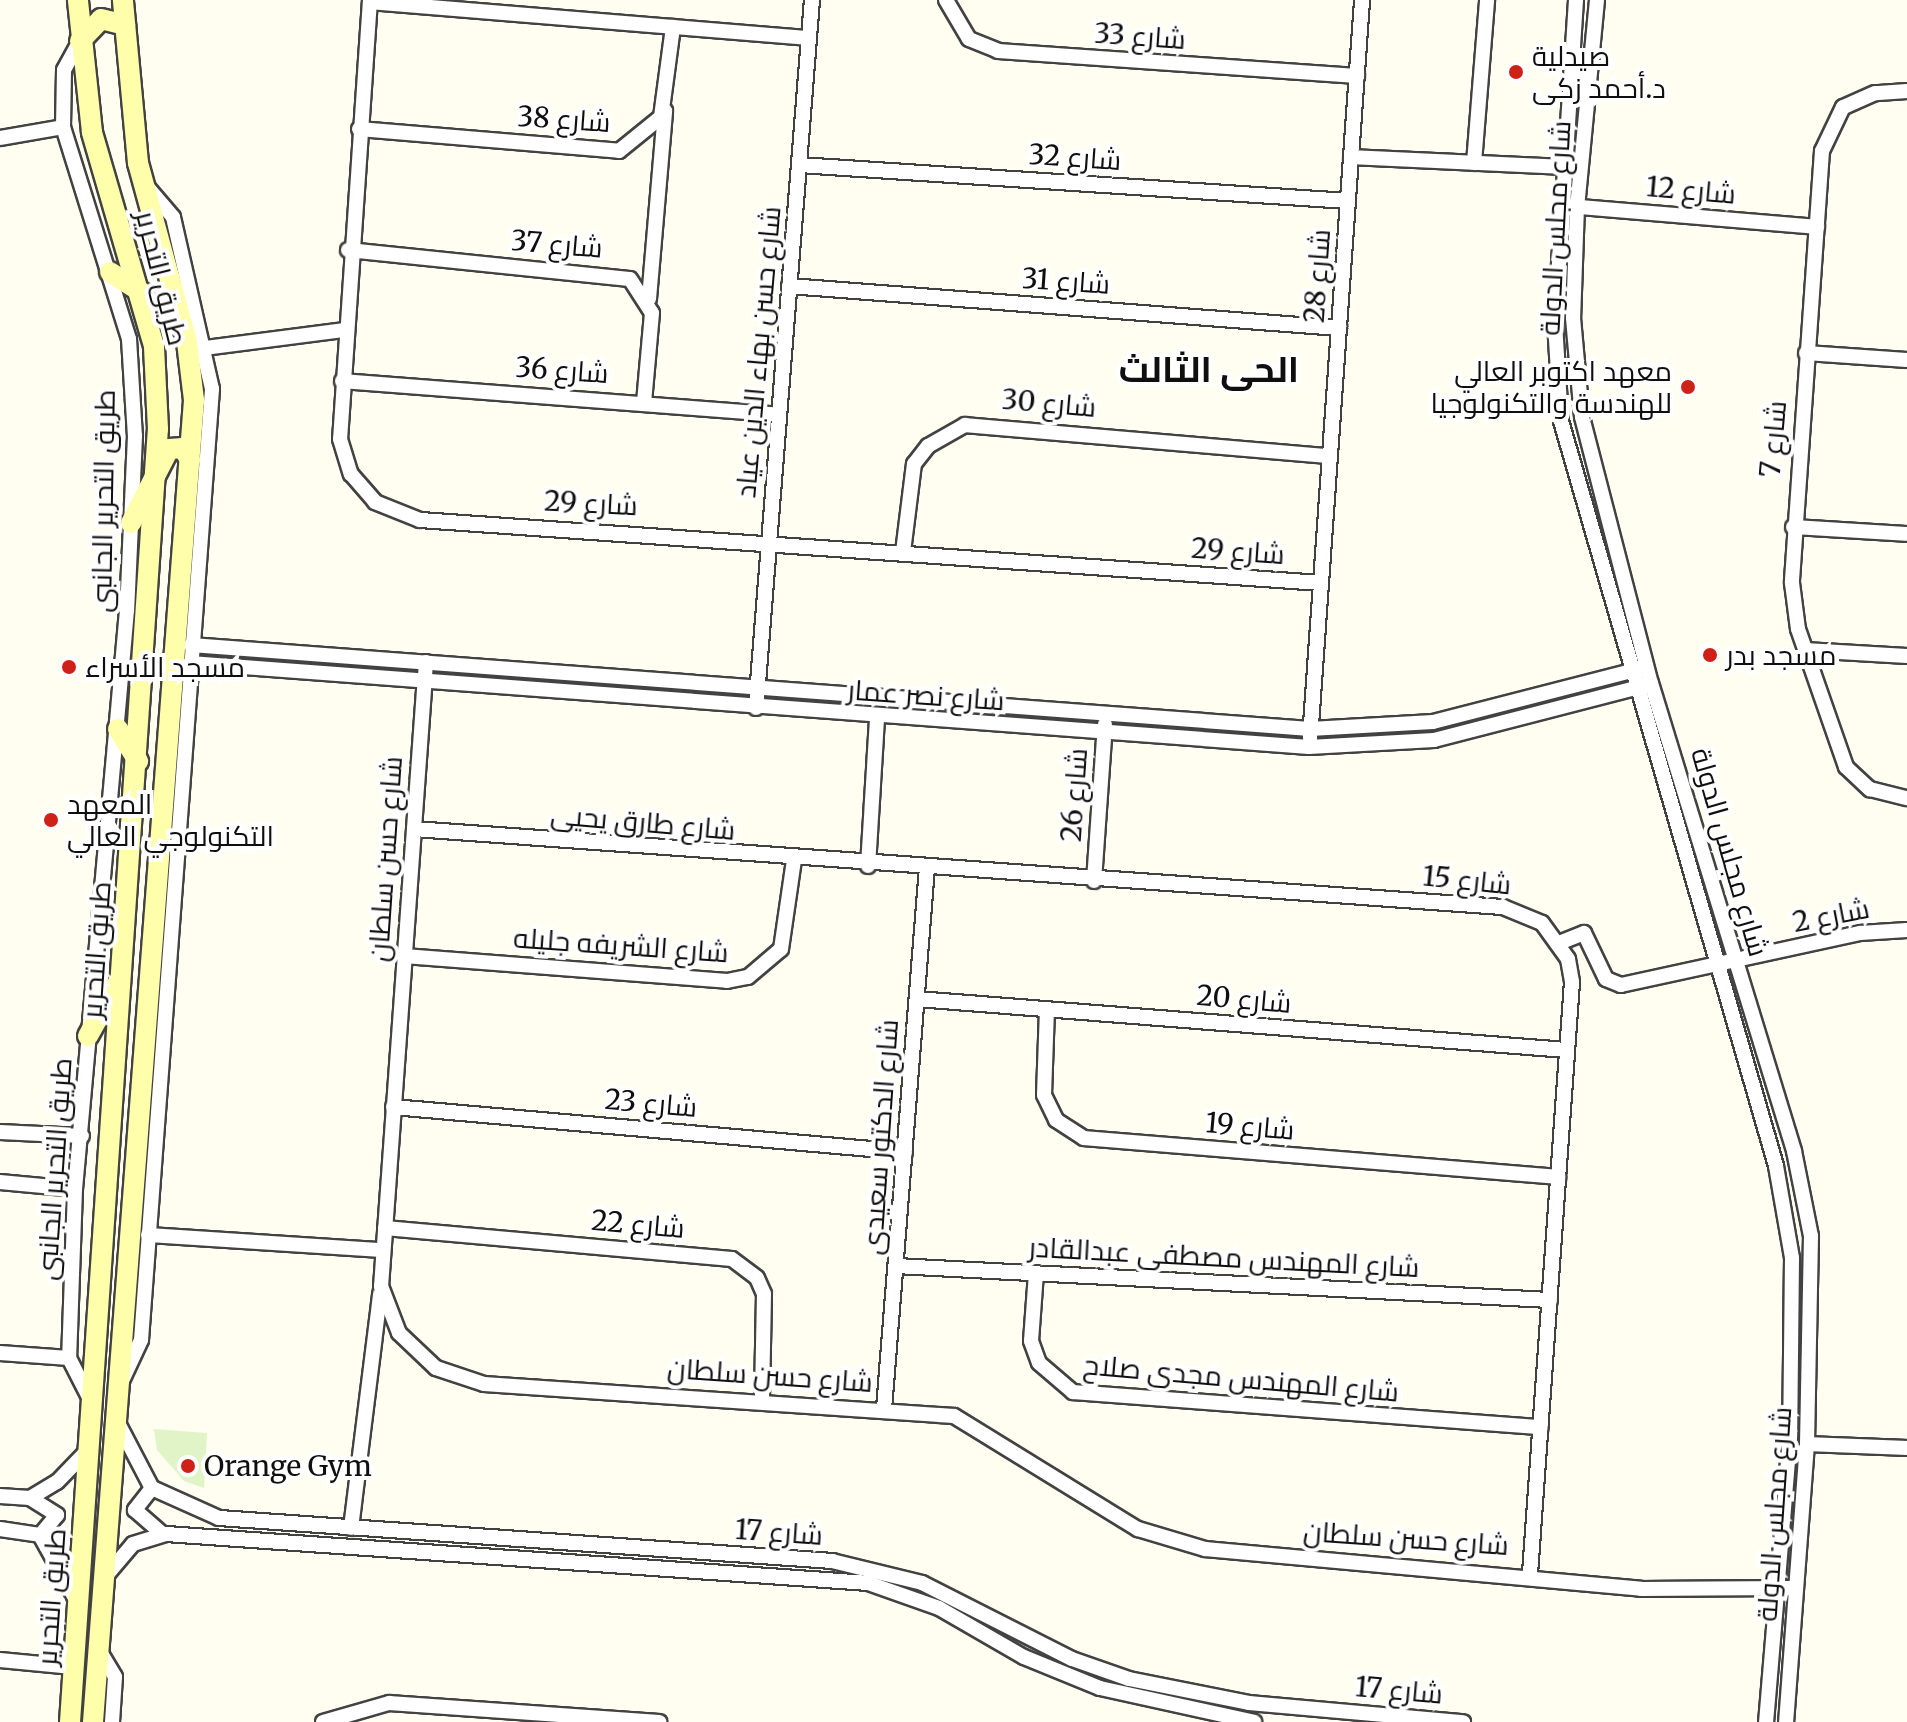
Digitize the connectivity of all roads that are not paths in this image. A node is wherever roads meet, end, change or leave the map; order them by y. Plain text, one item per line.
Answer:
1 (78, 0) edge
2 (123, 0) edge
3 (812, 0) edge
4 (946, 0) edge
5 (1362, 0) edge
6 (1487, 0) edge
7 (1576, 0) edge
8 (1597, 0) edge
9 (370, 1) edge
10 (125, 25) junction
11 (673, 27) junction
12 (809, 38) junction
13 (80, 41) junction
14 (1357, 76) junction
15 (1907, 91) edge
16 (666, 99) junction
17 (63, 127) junction
18 (359, 129) junction
19 (0, 138) edge
20 (1351, 157) junction
21 (1474, 163) junction
22 (799, 165) junction
23 (1564, 167) junction
24 (142, 181) junction
25 (1348, 201) junction
26 (1561, 205) junction
27 (1577, 206) junction
28 (1817, 227) junction
29 (348, 250) junction
30 (110, 272) junction
31 (789, 286) junction
32 (144, 294) junction
33 (649, 299) junction
34 (1339, 328) junction
35 (344, 330) junction
36 (205, 348) junction
37 (1806, 353) junction
38 (1907, 360) edge
39 (342, 381) junction
40 (158, 398) junction
41 (194, 400) junction
42 (644, 403) junction
43 (779, 415) junction
44 (1330, 456) junction
45 (190, 460) junction
46 (157, 466) junction
47 (131, 523) junction
48 (1793, 527) junction
49 (1907, 534) edge
50 (769, 542) junction
51 (903, 552) junction
52 (191, 558) junction
53 (1321, 583) junction
54 (191, 645) junction
55 (1805, 650) junction
56 (1907, 656) edge
57 (426, 662) junction
58 (190, 663) junction
59 (1647, 666) junction
60 (1630, 672) junction
61 (424, 682) junction
62 (1651, 683) junction
63 (757, 687) junction
64 (1635, 688) junction
65 (756, 708) junction
66 (1106, 712) junction
67 (877, 718) junction
68 (118, 729) junction
69 (1310, 729) junction
70 (1104, 733) junction
71 (186, 741) junction
72 (1309, 747) junction
73 (138, 761) junction
74 (167, 770) junction
75 (1907, 798) edge
76 (414, 829) junction
77 (794, 860) junction
78 (868, 866) junction
79 (927, 868) junction
80 (1094, 881) junction
81 (1907, 930) edge
82 (1559, 943) junction
83 (404, 956) junction
84 (1735, 961) junction
85 (1718, 965) junction
86 (122, 975) junction
87 (917, 999) junction
88 (1047, 1009) junction
89 (148, 1018) junction
90 (88, 1036) junction
91 (160, 1048) junction
92 (1567, 1050) junction
93 (393, 1107) junction
94 (0, 1132) edge
95 (82, 1136) junction
96 (905, 1152) junction
97 (1558, 1177) junction
98 (0, 1182) edge
99 (135, 1183) junction
100 (75, 1189) junction
101 (107, 1189) junction
102 (385, 1228) junction
103 (140, 1235) junction
104 (103, 1239) junction
105 (383, 1250) junction
106 (896, 1266) junction
107 (1036, 1273) junction
108 (381, 1286) junction
109 (1550, 1300) junction
110 (0, 1353) edge
111 (69, 1358) junction
112 (90, 1399) junction
113 (762, 1400) junction
114 (884, 1409) junction
115 (117, 1417) junction
116 (1541, 1427) junction
117 (1807, 1444) junction
118 (1907, 1448) edge
119 (89, 1449) junction
120 (152, 1488) junction
121 (0, 1496) edge
122 (30, 1498) junction
123 (351, 1528) junction
124 (0, 1529) edge
125 (166, 1534) junction
126 (40, 1535) junction
127 (1530, 1574) junction
128 (105, 1577) junction
129 (1776, 1588) junction
130 (1793, 1588) junction
131 (77, 1604) junction
132 (99, 1650) junction
133 (0, 1660) edge
134 (73, 1667) junction
135 (70, 1722) edge
136 (93, 1722) edge
137 (112, 1722) edge
138 (323, 1722) edge
139 (659, 1722) edge
140 (1254, 1722) edge
141 (1463, 1722) edge
142 (1766, 1722) edge
143 (1786, 1722) edge

1 - 13 street, طريق التحرير
2 - 10 street, طريق التحرير
3 - 12 street, شارع حسن بهاء الدين عياد
4 - 14 street, شارع 33
5 - 14 street, شارع 28
6 - 21 street
7 - 23 street, شارع مجلس الدولة
8 - 27 street, شارع مجلس الدولة
9 - 11 street
9 - 18 street, شارع 29
10 - 13 street
10 - 24 street, طريق التحرير
11 - 12 street
11 - 16 street, شارع 38
12 - 22 street, شارع حسن بهاء الدين عياد
13 - 17 street, طريق التحرير الجانبى
13 - 32 street, طريق التحرير
14 - 20 street, شارع 28
15 - 28 street, شارع 7
16 - 18 street, شارع 38
16 - 33 street
17 - 19 street
17 - 30 street, طريق التحرير الجانبى
18 - 29 street, شارع 29
20 - 21 street
20 - 25 street, شارع 28
21 - 23 street
22 - 25 street, شارع 32
22 - 31 street, شارع حسن بهاء الدين عياد
23 - 26 street, شارع مجلس الدولة
24 - 36 street
24 - 41 street, طريق التحرير
25 - 34 street, شارع 28
26 - 27 street, شارع 12
26 - 60 street, شارع مجلس الدولة
27 - 28 street, شارع 12
27 - 59 street, شارع مجلس الدولة
28 - 37 street, شارع 7
29 - 33 street, شارع 37
29 - 35 street, شارع 29
30 - 32 street
30 - 47 street, طريق التحرير الجانبى
31 - 34 street, شارع 31
31 - 43 street, شارع حسن بهاء الدين عياد
32 - 40 street, طريق التحرير
33 - 42 street
34 - 44 street, شارع 28
35 - 36 street
35 - 39 street, شارع 29
36 - 52 street
37 - 38 street
37 - 48 street, شارع 7
39 - 42 street, شارع 36
39 - 50 street, شارع 29
40 - 41 street
40 - 46 street, طريق التحرير
41 - 45 street, طريق التحرير
42 - 43 street, شارع 36
43 - 50 street, شارع حسن بهاء الدين عياد
44 - 51 street, شارع 30
44 - 53 street, شارع 28
45 - 46 street
45 - 52 street, طريق التحرير
46 - 47 street
46 - 73 street, طريق التحرير
47 - 68 street, طريق التحرير الجانبى
48 - 49 street
48 - 55 street, شارع 7
50 - 51 street, شارع 29
50 - 63 street, شارع حسن بهاء الدين عياد
51 - 53 street, شارع 29
52 - 54 street
52 - 74 street, طريق التحرير
53 - 69 street, شارع 28
54 - 57 street, شارع نصر عمار
54 - 58 street
55 - 56 street
55 - 75 street, شارع 7
57 - 61 street, شارع حسن سلطان
57 - 63 street, شارع نصر عمار
58 - 61 street, شارع نصر عمار
58 - 71 street
59 - 60 street, شارع نصر عمار
59 - 62 street, شارع مجلس الدولة
60 - 64 street, شارع مجلس الدولة
60 - 69 street, شارع نصر عمار
61 - 65 street, شارع نصر عمار
61 - 76 street, شارع حسن سلطان
62 - 64 street, شارع نصر عمار
62 - 84 street, شارع مجلس الدولة
63 - 65 street, شارع حسن بهاء الدين عياد
63 - 66 street, شارع نصر عمار
64 - 72 street, شارع نصر عمار
64 - 85 street, شارع مجلس الدولة
65 - 67 street, شارع نصر عمار
66 - 69 street, شارع نصر عمار
66 - 70 street, شارع 26
67 - 70 street, شارع نصر عمار
67 - 78 street
68 - 73 street
68 - 90 street, طريق التحرير الجانبى
69 - 72 street, شارع 28
70 - 72 street, شارع نصر عمار
70 - 80 street, شارع 26
71 - 74 street
71 - 91 street
73 - 86 street, طريق التحرير
74 - 89 street, طريق التحرير
76 - 77 street, شارع طارق يحيى
76 - 83 street, شارع حسن سلطان
77 - 78 street, شارع طارق يحيى
77 - 83 street, شارع الشريفه جليله
78 - 79 street, شارع 15
79 - 80 street, شارع 15
79 - 87 street, شارع الدكتور سعيدى
80 - 82 street, شارع 15
81 - 84 street, شارع 2
82 - 85 street, شارع 2
82 - 92 street
83 - 93 street, شارع حسن سلطان
84 - 85 street, شارع 2
84 - 117 street, شارع مجلس الدولة
85 - 129 street, شارع مجلس الدولة
86 - 90 street
86 - 101 street, طريق التحرير
87 - 88 street, شارع 20
87 - 96 street, شارع الدكتور سعيدى
88 - 92 street, شارع 20
88 - 97 street, شارع 19
89 - 91 street
89 - 99 street, طريق التحرير
90 - 95 street, طريق التحرير الجانبى
91 - 103 street
92 - 97 street
93 - 96 street, شارع 23
93 - 102 street, شارع حسن سلطان
94 - 95 street
95 - 100 street, طريق التحرير الجانبى
96 - 106 street, شارع الدكتور سعيدى
97 - 109 street
98 - 100 street
99 - 101 street
99 - 103 street, طريق التحرير
100 - 111 street, طريق التحرير الجانبى
101 - 104 street, طريق التحرير
102 - 105 street, شارع حسن سلطان
102 - 113 street, شارع 22
103 - 104 street
103 - 105 street
103 - 115 street, طريق التحرير
104 - 112 street, طريق التحرير
105 - 108 street, شارع حسن سلطان
106 - 107 street, شارع المهندس مصطفى عبدالقادر
106 - 114 street, شارع الدكتور سعيدى
107 - 109 street, شارع المهندس مصطفى عبدالقادر
107 - 116 street, شارع المهندس مجدى صلاح
108 - 113 street, شارع حسن سلطان
108 - 123 street
109 - 116 street
110 - 111 street
111 - 112 street, طريق التحرير الجانبى
112 - 119 street, طريق التحرير
113 - 114 street, شارع حسن سلطان
114 - 127 street, شارع حسن سلطان
115 - 120 street
115 - 128 street, طريق التحرير
116 - 127 street
117 - 118 street
117 - 130 street, شارع مجلس الدولة
119 - 122 street
119 - 131 street, طريق التحرير
120 - 123 street, شارع 17
120 - 125 street
121 - 122 street
122 - 126 street
123 - 141 street, شارع 17
124 - 126 street
125 - 128 street, شارع 17
125 - 140 street, شارع 17
126 - 131 street
127 - 129 street, شارع حسن سلطان
128 - 132 street, طريق التحرير
129 - 130 street, شارع حسن سلطان
129 - 142 street, شارع مجلس الدولة
130 - 143 street, شارع مجلس الدولة
131 - 134 street, طريق التحرير
132 - 136 street, طريق التحرير
132 - 137 street
133 - 134 street
134 - 135 street, طريق التحرير
138 - 139 street

